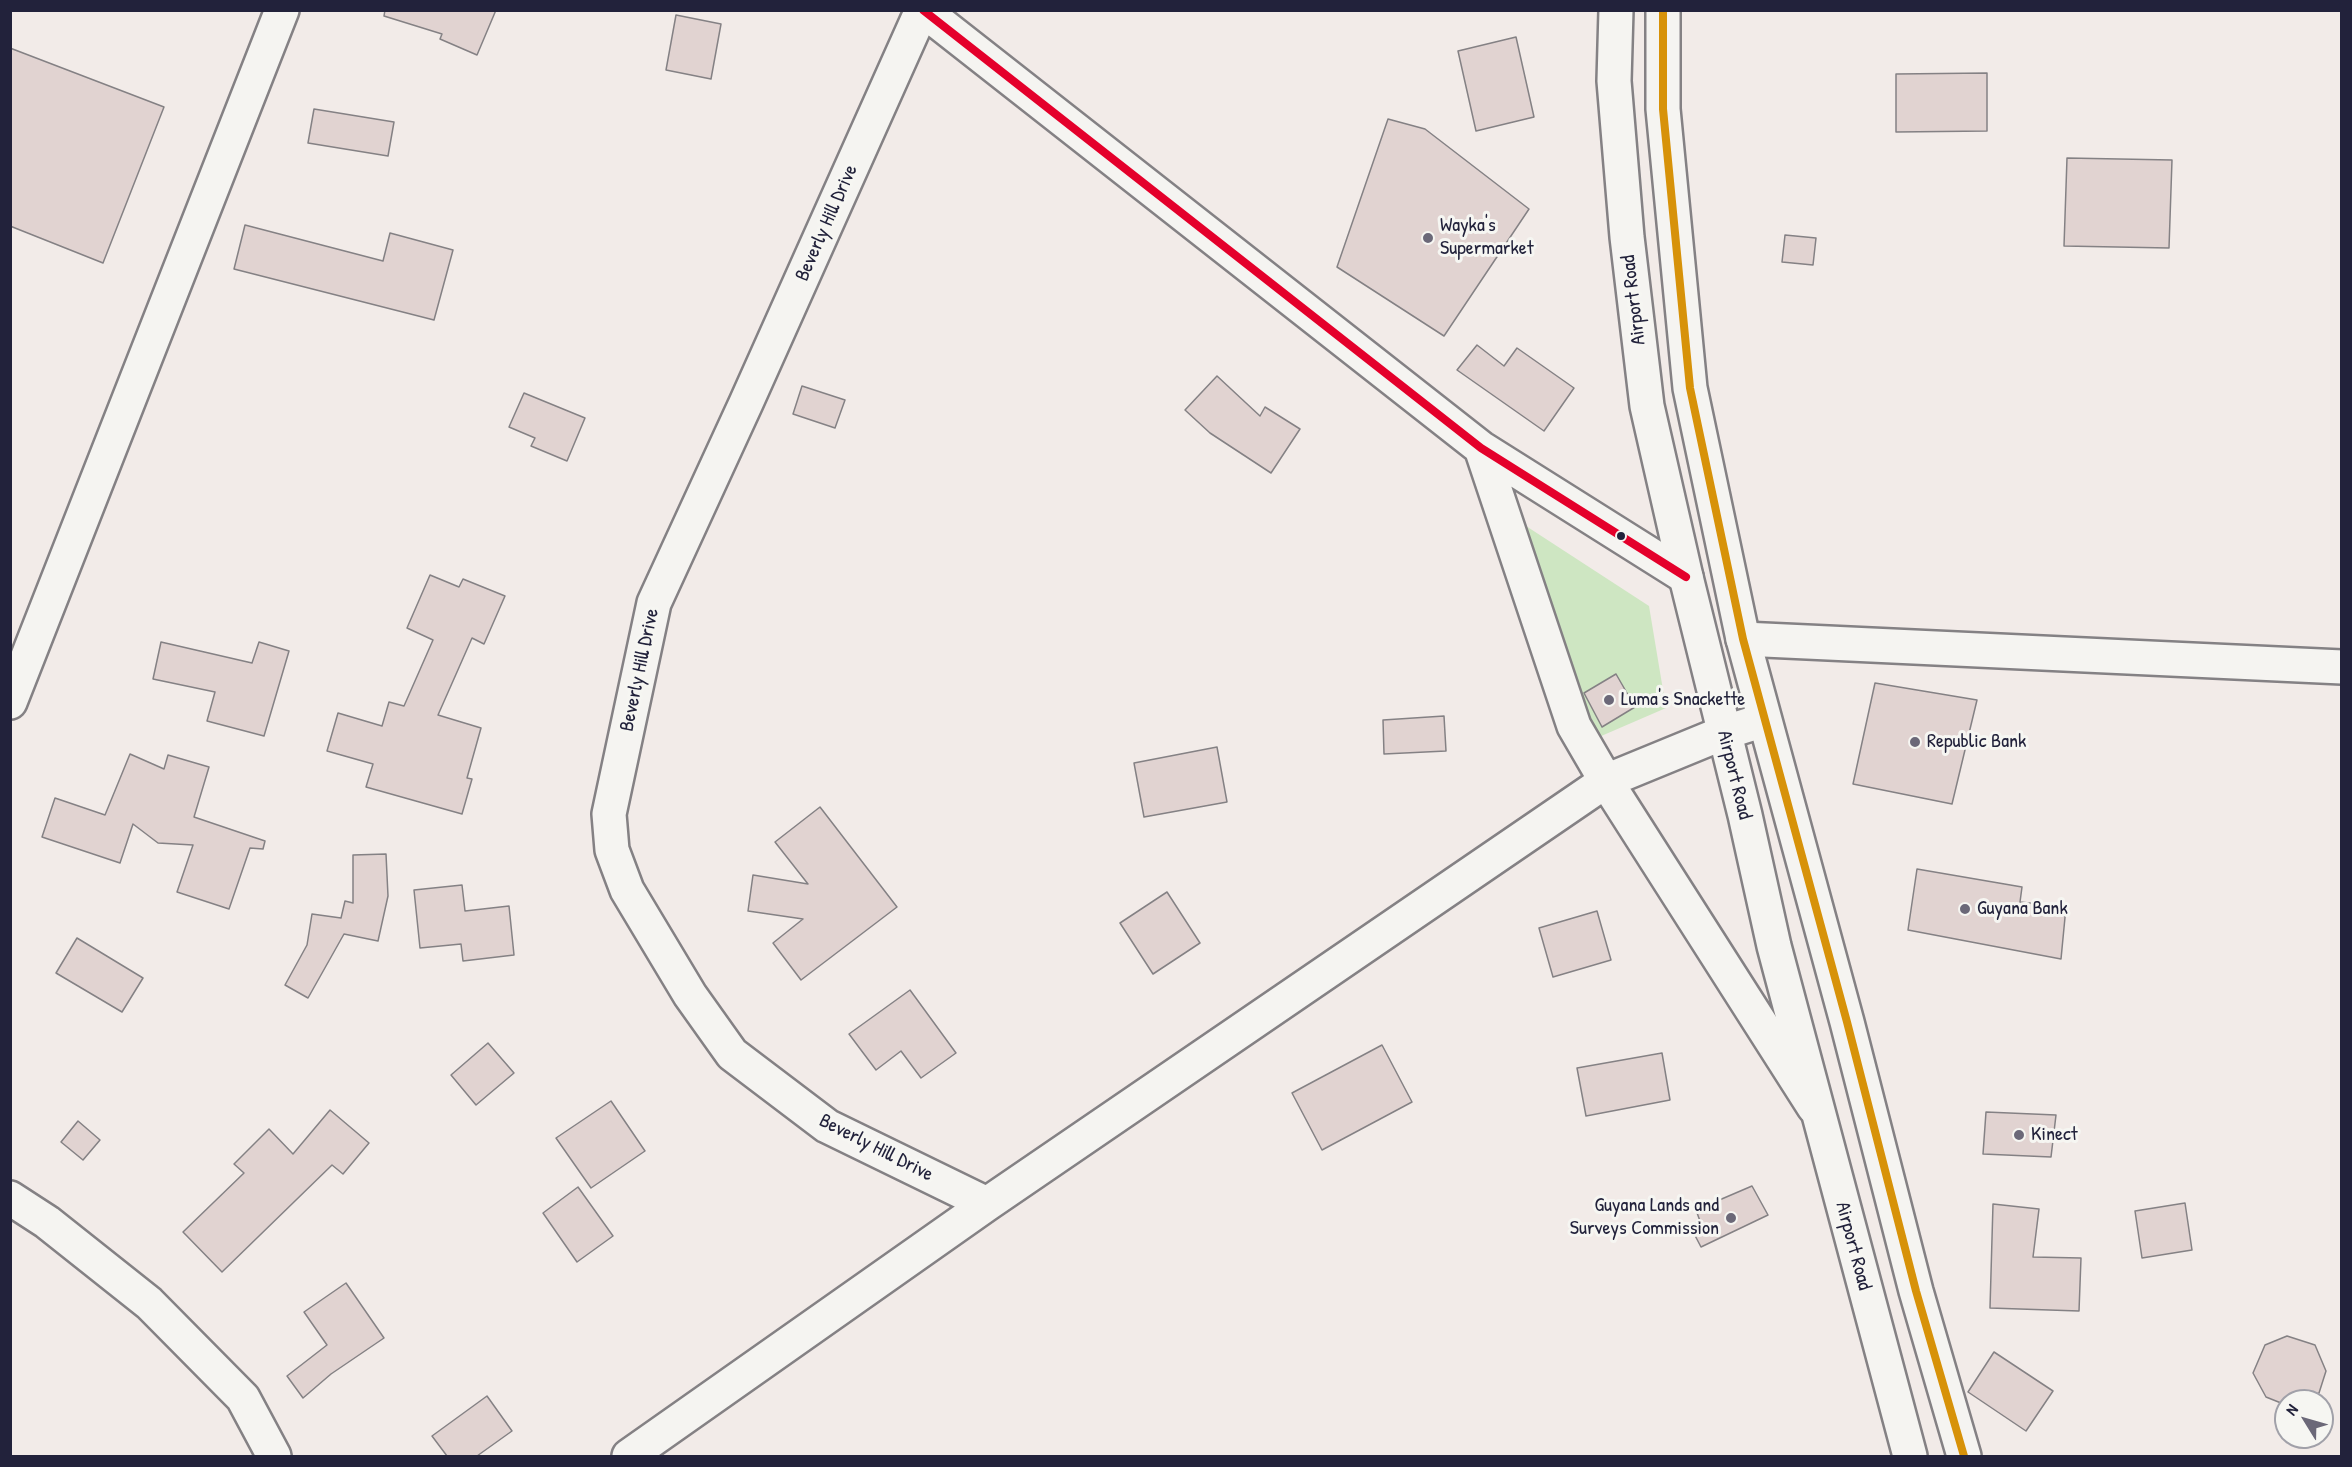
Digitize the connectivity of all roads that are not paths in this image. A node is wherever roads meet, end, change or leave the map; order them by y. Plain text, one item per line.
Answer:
1 (282, 10) edge
2 (922, 10) edge
3 (1616, 10) edge
4 (1663, 10) edge
5 (1688, 373) junction
6 (1643, 378) junction
7 (1481, 448) junction
8 (1686, 577) junction
9 (1743, 639) junction
10 (2342, 666) edge
11 (10, 702) edge
12 (1764, 720) junction
13 (1723, 733) junction
14 (1606, 781) junction
15 (1820, 1117) junction
16 (10, 1197) edge
17 (987, 1204) junction
18 (1916, 1291) junction
19 (1869, 1304) junction
20 (274, 1456) edge
21 (629, 1456) edge
22 (1910, 1456) edge
23 (1965, 1456) edge

1 - 11 street
2 - 7 street
2 - 17 street, Beverly Hill Drive
3 - 6 street, Airport Road
4 - 5 street
5 - 6 street
5 - 9 street
6 - 8 street, Airport Road
7 - 8 street
7 - 14 street
8 - 13 street, Airport Road
9 - 10 street
9 - 12 street
12 - 13 street
12 - 18 street
13 - 14 street
13 - 15 street, Airport Road
14 - 15 street
14 - 17 street
15 - 19 street, Airport Road
16 - 20 street
17 - 21 street
18 - 19 street
18 - 23 street
19 - 22 street, Airport Road

